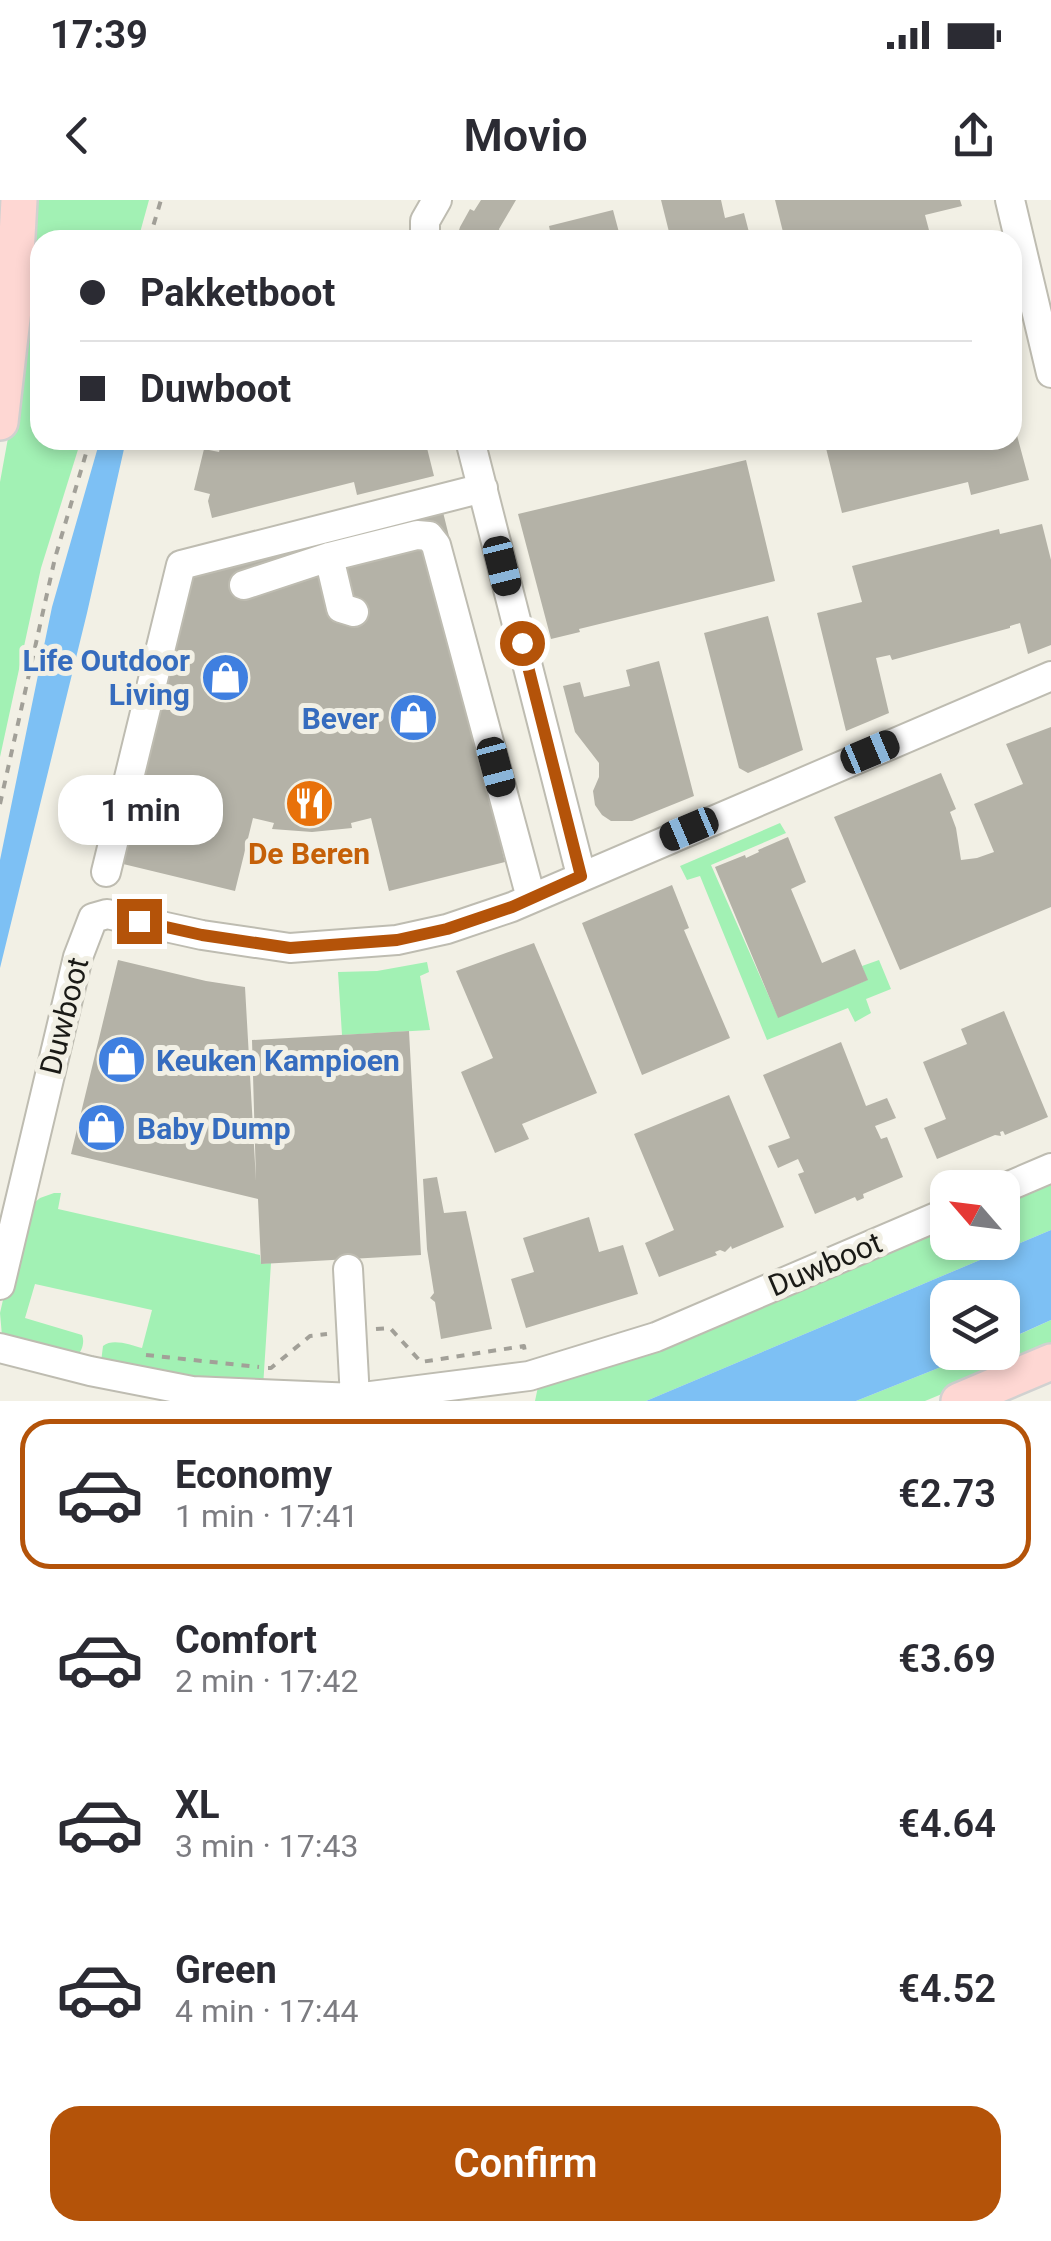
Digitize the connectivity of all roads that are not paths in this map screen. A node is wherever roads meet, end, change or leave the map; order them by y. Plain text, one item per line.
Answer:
1 (19, 200) edge
2 (437, 200) edge
3 (1010, 200) edge
4 (426, 230) edge
5 (1017, 230) edge
6 (1022, 251) edge
7 (1051, 373) edge
8 (0, 422) edge
9 (472, 450) edge
10 (482, 488) junction
11 (329, 557) junction
12 (244, 585) dead end
13 (354, 612) dead end
14 (1051, 676) edge
15 (106, 872) dead end
16 (581, 876) junction
17 (531, 898) junction
18 (1051, 1168) edge
19 (1020, 1181) edge
20 (930, 1220) edge
21 (348, 1270) dead end
22 (0, 1285) edge
23 (0, 1348) edge
24 (1051, 1362) edge
25 (355, 1398) junction
26 (959, 1401) edge

1 - 8 main road
2 - 4 street
3 - 5 street
6 - 7 street
9 - 10 street
10 - 15 street
10 - 16 street
11 - 12 street
11 - 13 street
11 - 17 street
14 - 16 street, Duwboot
16 - 17 street, Duwboot
17 - 22 street, Duwboot
18 - 19 street
20 - 25 street, Duwboot
21 - 25 street
23 - 25 street, Duwboot
24 - 26 main road

